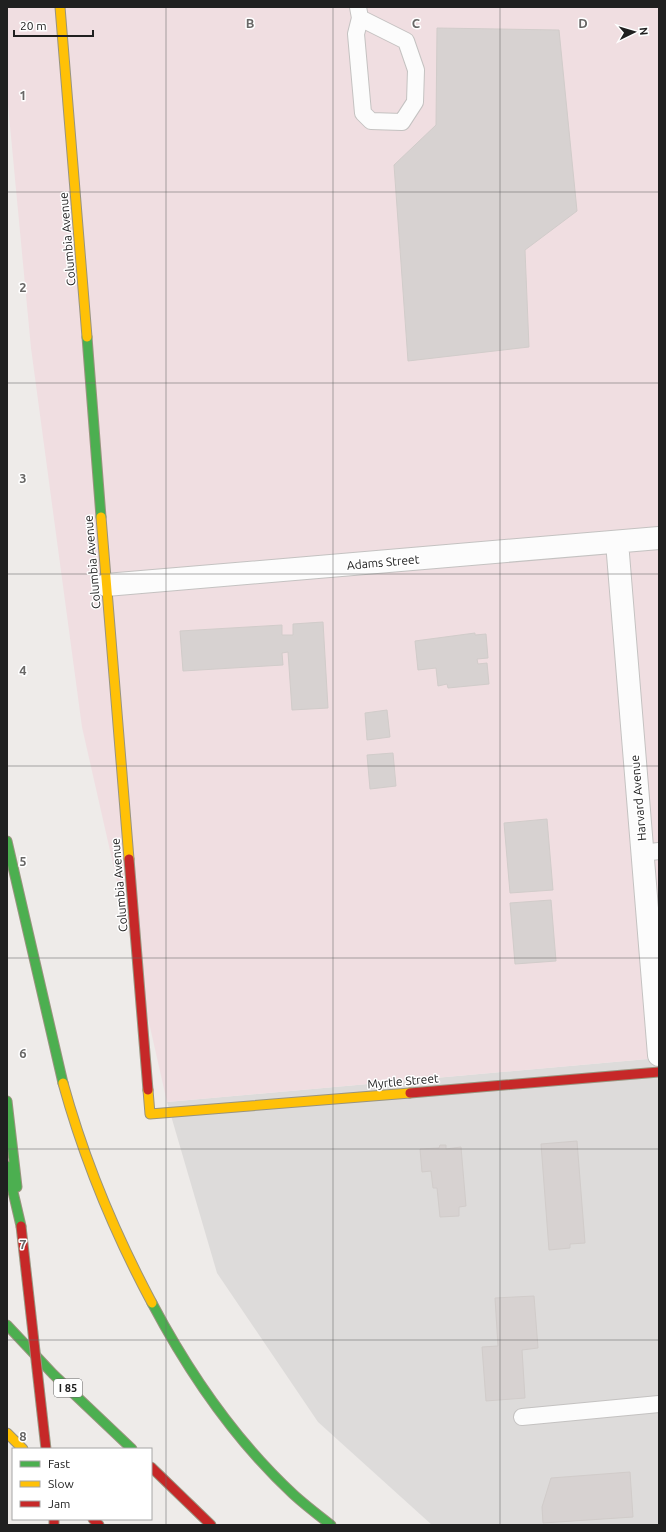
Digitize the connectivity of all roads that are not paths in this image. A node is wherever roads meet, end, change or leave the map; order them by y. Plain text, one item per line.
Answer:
1 (60, 7) edge
2 (359, 12) edge
3 (659, 538) edge
4 (617, 542) junction
5 (106, 585) junction
6 (7, 841) edge
7 (651, 852) edge
8 (659, 1055) edge
9 (659, 1072) edge
10 (7, 1101) edge
11 (150, 1114) joint
12 (7, 1166) edge
13 (21, 1226) junction
14 (7, 1325) edge
15 (659, 1404) edge
16 (522, 1417) dead end
17 (7, 1433) edge
18 (22, 1448) edge
19 (46, 1448) edge
20 (131, 1448) edge
21 (152, 1469) edge
22 (211, 1525) edge
23 (331, 1525) edge

1 - 5 main road, Columbia Avenue
2 - 2 lane
3 - 4 street, Adams Street
4 - 5 street, Adams Street
4 - 7 street, Harvard Avenue
5 - 11 main road, Columbia Avenue
6 - 23 main road
7 - 8 street, Harvard Avenue
9 - 11 main road, Myrtle Street
10 - 13 main road
12 - 13 main road
13 - 19 main road, bridge
14 - 20 main road, I 85
15 - 16 lane
17 - 18 main road
21 - 22 main road

